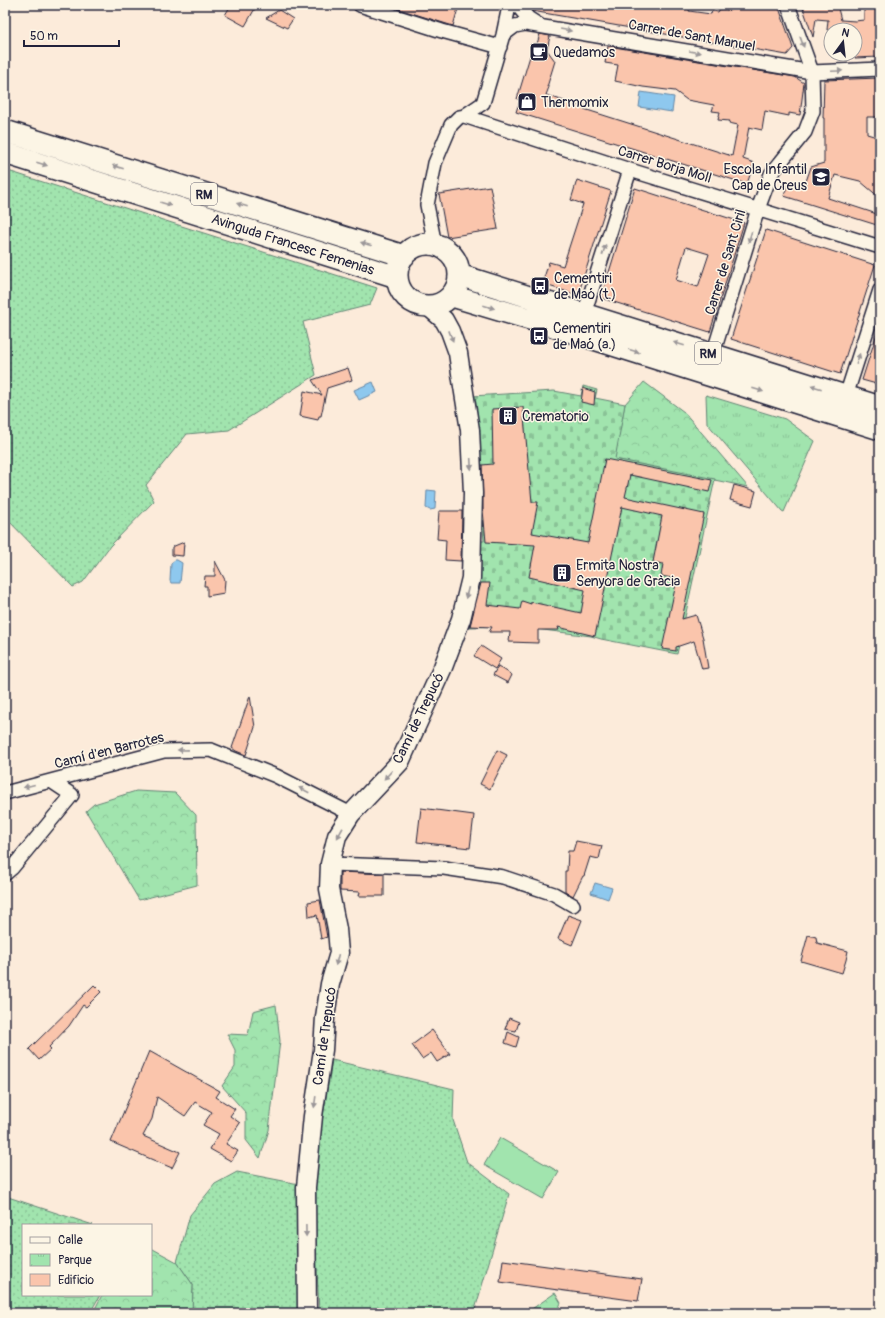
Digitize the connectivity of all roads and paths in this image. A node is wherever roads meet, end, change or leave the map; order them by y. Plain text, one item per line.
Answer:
1 (360, 5) edge
2 (508, 5) edge
3 (517, 5) edge
4 (788, 5) edge
5 (540, 26) junction
6 (502, 41) junction
7 (880, 68) edge
8 (812, 72) junction
9 (464, 116) junction
10 (5, 131) edge
11 (5, 153) edge
12 (630, 170) junction
13 (758, 209) junction
14 (435, 245) junction
15 (880, 247) edge
16 (404, 256) junction
17 (397, 276) junction
18 (460, 276) junction
19 (880, 290) edge
20 (452, 296) junction
21 (428, 306) junction
22 (584, 314) junction
23 (713, 354) junction
24 (846, 396) junction
25 (880, 407) edge
26 (880, 429) edge
27 (51, 780) junction
28 (5, 792) edge
29 (351, 814) junction
30 (330, 864) junction
31 (5, 874) edge
32 (573, 905) dead end
33 (307, 1313) edge

1 - 6 street
2 - 6 street
3 - 5 street
4 -> 8 street, Carrer de Sant Ciril
5 - 6 street, Carrer de Sant Manuel
5 -> 8 street, Carrer de Sant Manuel
6 - 9 street
8 -> 7 street, Carrer de Sant Manuel
8 - 13 street, Carrer de Sant Ciril
9 - 12 street, Carrer Borja Moll
9 - 14 street
16 -> 10 main road, Avinguda Francesc Femenias / RM
11 -> 17 main road, Avinguda Francesc Femenias / RM
12 - 13 street, Carrer Borja Moll
22 -> 12 street
13 - 15 street, Carrer Borja Moll
13 -> 23 street, Carrer de Sant Ciril
14 - 16 main road
14 - 18 main road
16 - 17 main road
17 - 21 main road
18 - 20 main road
18 - 22 main road, RM
24 -> 19 street
20 - 21 main road
20 -> 26 main road, RM
21 -> 29 street, Camí de Trepucó
23 -> 22 main road, RM
24 -> 23 main road, RM
24 - 25 main road, RM
27 -> 28 street, Camí d'en Barrotes
29 -> 27 street, Camí d'en Barrotes
27 - 31 street
29 -> 30 street, Camí de Trepucó
30 - 32 street
30 -> 33 street, Camí de Trepucó

